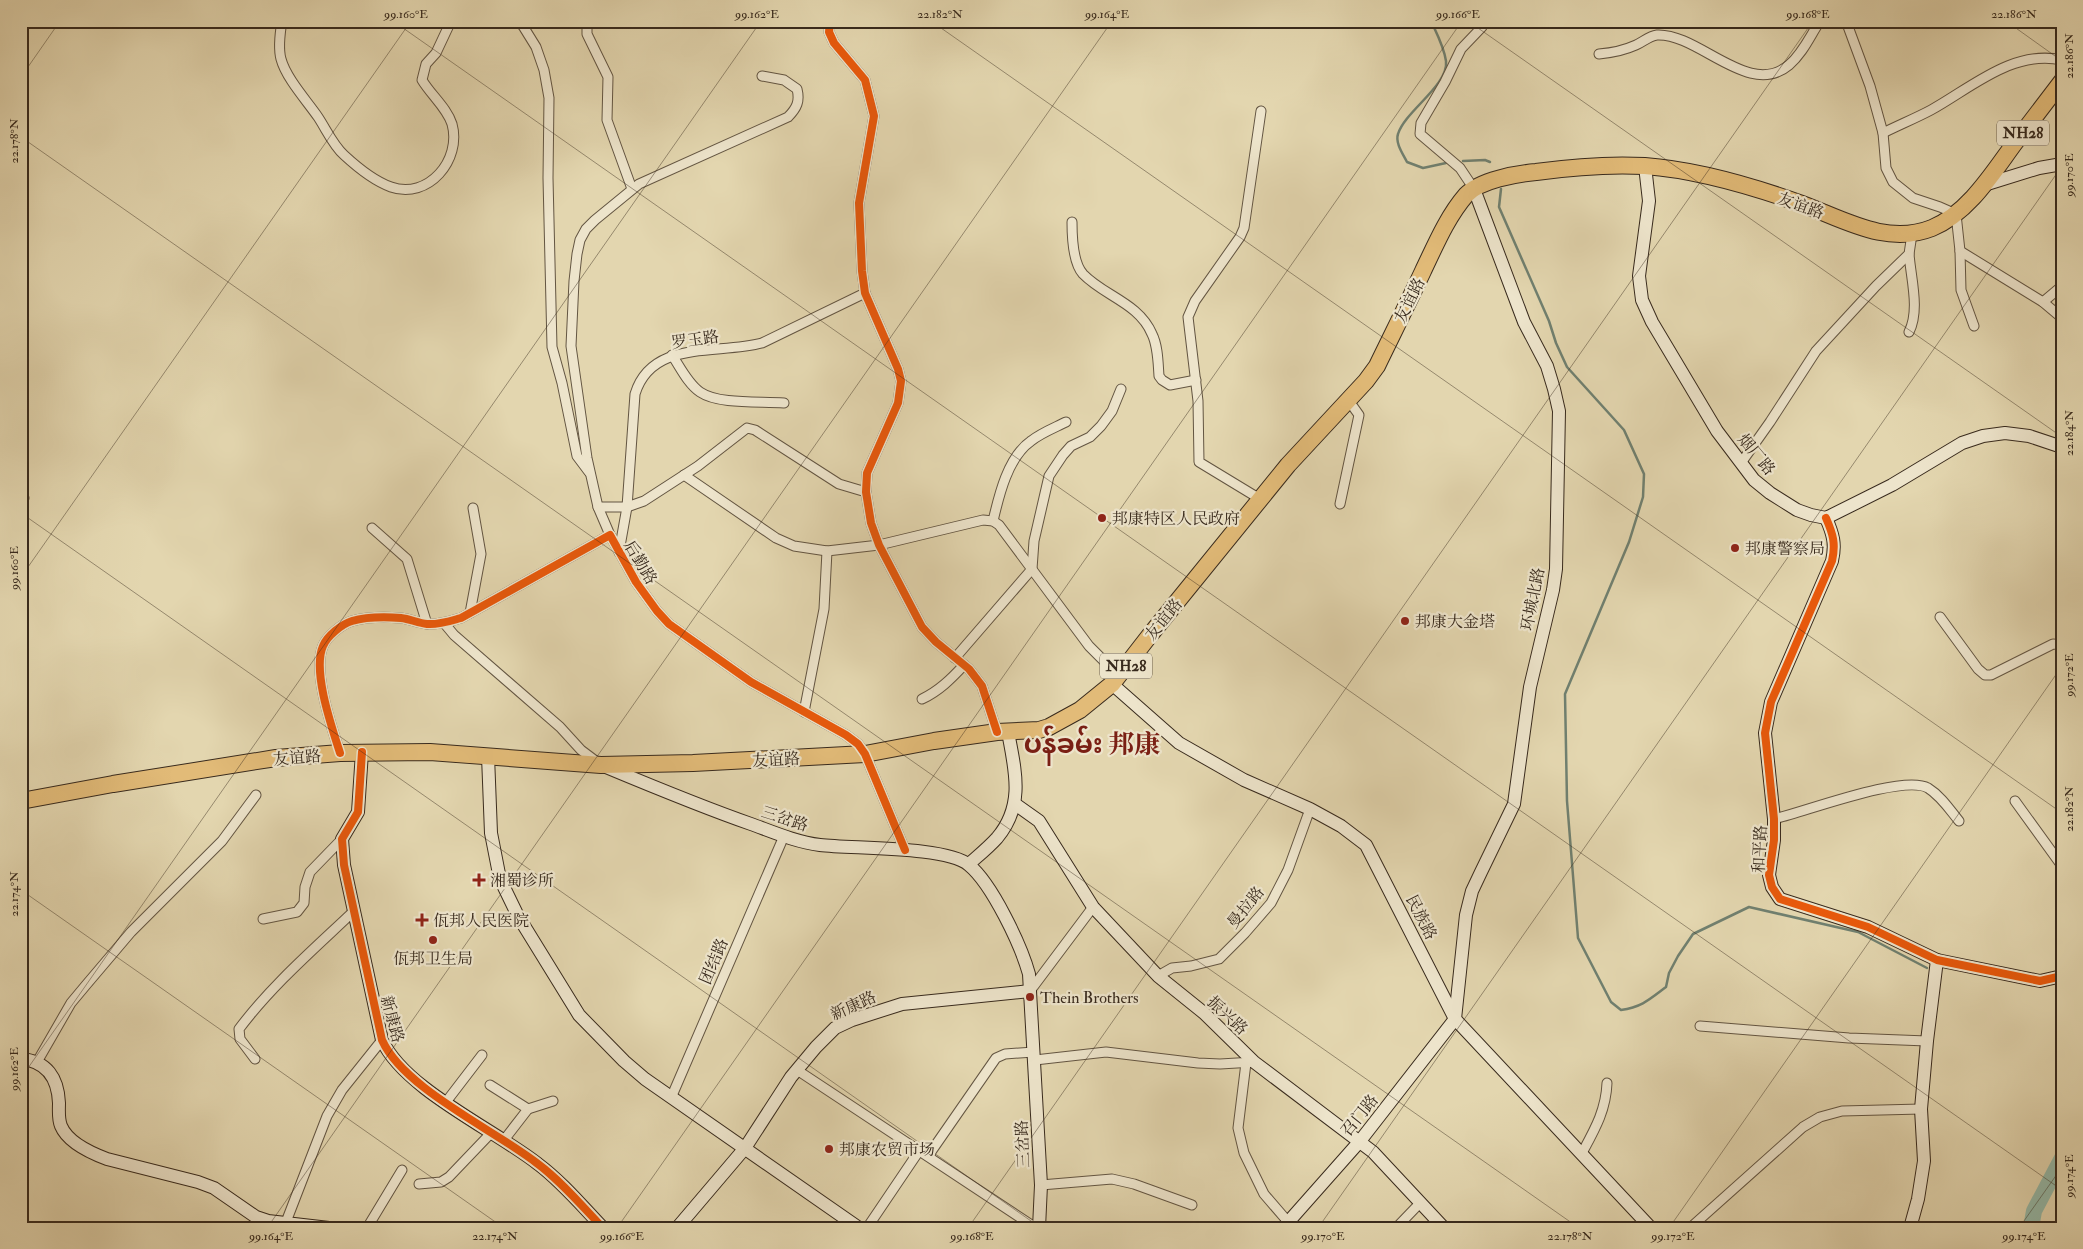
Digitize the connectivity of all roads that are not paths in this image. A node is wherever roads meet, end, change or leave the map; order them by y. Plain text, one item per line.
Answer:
1 (282, 21) edge
2 (451, 21) edge
3 (517, 21) edge
4 (587, 21) edge
5 (830, 21) edge
6 (1483, 21) edge
7 (1820, 21) edge
8 (1846, 21) edge
9 (1599, 54) dead end
10 (2062, 60) edge
11 (762, 76) dead end
12 (2062, 81) edge
13 (1261, 111) dead end
14 (1883, 133) junction
15 (2062, 164) edge
16 (1645, 166) junction
17 (1984, 185) junction
18 (632, 189) junction
19 (1474, 189) junction
20 (1956, 214) junction
21 (1072, 222) dead end
22 (1912, 234) junction
23 (1960, 251) junction
24 (1909, 254) junction
25 (2062, 286) edge
26 (865, 293) junction
27 (2043, 302) junction
28 (2062, 318) edge
29 (1974, 326) dead end
30 (1909, 332) dead end
31 (672, 355) junction
32 (1196, 380) junction
33 (1121, 389) dead end
34 (1349, 401) junction
35 (784, 403) dead end
36 (1066, 422) dead end
37 (2062, 447) edge
38 (1741, 463) junction
39 (591, 474) junction
40 (684, 475) junction
41 (866, 492) junction
42 (1260, 500) junction
43 (1340, 504) dead end
44 (598, 507) junction
45 (627, 507) junction
46 (473, 508) dead end
47 (1826, 518) junction
48 (993, 521) junction
49 (372, 528) dead end
50 (610, 535) junction
51 (879, 546) junction
52 (827, 551) junction
53 (618, 552) junction
54 (1032, 569) junction
55 (470, 613) junction
56 (1940, 617) dead end
57 (444, 623) junction
58 (427, 624) junction
59 (2062, 645) edge
60 (955, 658) junction
61 (964, 665) junction
62 (1116, 680) junction
63 (922, 699) dead end
64 (804, 712) junction
65 (1003, 732) junction
66 (362, 752) junction
67 (340, 753) junction
68 (864, 754) junction
69 (488, 756) junction
70 (601, 765) junction
71 (256, 795) dead end
72 (2015, 801) dead end
73 (21, 802) edge
74 (1015, 804) junction
75 (1310, 809) junction
76 (1774, 818) junction
77 (1959, 821) dead end
78 (784, 836) junction
79 (342, 839) junction
80 (905, 850) junction
81 (969, 864) junction
82 (2062, 866) edge
83 (1093, 907) junction
84 (354, 911) junction
85 (263, 919) dead end
86 (1937, 960) junction
87 (1158, 976) junction
88 (2062, 976) edge
89 (1030, 992) junction
90 (1455, 1019) junction
91 (1700, 1026) dead end
92 (382, 1040) junction
93 (1927, 1041) junction
94 (482, 1055) dead end
95 (1034, 1056) junction
96 (21, 1059) edge
97 (255, 1059) dead end
98 (37, 1062) junction
99 (1250, 1062) junction
100 (797, 1070) junction
101 (1607, 1083) dead end
102 (490, 1085) dead end
103 (671, 1098) junction
104 (446, 1102) junction
105 (553, 1102) dead end
106 (528, 1109) junction
107 (1921, 1109) junction
108 (492, 1132) junction
109 (504, 1140) junction
110 (1360, 1141) junction
111 (744, 1148) junction
112 (919, 1151) junction
113 (1582, 1153) junction
114 (928, 1156) junction
115 (402, 1170) dead end
116 (420, 1184) dead end
117 (1042, 1185) junction
118 (1421, 1202) junction
119 (1192, 1205) dead end
120 (286, 1222) junction
121 (265, 1224) edge
122 (1286, 1225) edge
123 (329, 1228) edge
124 (367, 1228) edge
125 (603, 1228) edge
126 (677, 1228) edge
127 (859, 1228) edge
128 (867, 1228) edge
129 (1038, 1228) edge
130 (1396, 1228) edge
131 (1444, 1228) edge
132 (1651, 1228) edge
133 (1690, 1228) edge
134 (1910, 1228) edge

1 - 2 street
3 - 39 street
4 - 18 street
5 - 26 street
6 - 19 street
7 - 9 street
8 - 14 street
10 - 14 street
11 - 18 street
12 - 17 highway, NH28
13 - 32 street
14 - 20 street
15 - 17 main road
16 - 19 highway, 友谊路 / NH28
16 - 22 highway, 友谊路 / NH28
16 - 38 main road, 烟厂路
17 - 20 highway, 友谊路 / NH28
18 - 39 street
19 - 34 highway, 友谊路 / NH28
19 - 90 main road, 环城北路
20 - 22 highway, 友谊路 / NH28
20 - 23 street
21 - 32 street
22 - 24 street
23 - 27 street
23 - 29 street
24 - 30 street
24 - 38 street
25 - 27 street
26 - 31 street, 罗玉路
26 - 41 street
27 - 28 street
31 - 35 street
31 - 45 street, 罗玉路
32 - 42 street
33 - 54 street
34 - 42 highway, 友谊路 / NH28
34 - 43 street
36 - 48 street
37 - 47 main road
38 - 47 main road, 烟厂路
39 - 44 street
40 - 41 street
40 - 45 street
40 - 52 street
41 - 51 street
42 - 62 highway, 友谊路 / NH28
44 - 45 street
44 - 50 street
45 - 53 street, 罗玉路
46 - 55 street
47 - 76 main road, 和平路
48 - 51 street
48 - 54 street
49 - 58 street
50 - 53 street, 后勤路
50 - 55 street, 后勤路
51 - 52 street
51 - 60 street
52 - 64 street
53 - 64 street, 后勤路
54 - 60 street
54 - 62 street
55 - 57 street, 后勤路
56 - 59 street
57 - 58 street, 后勤路
57 - 70 street
58 - 67 street, 后勤路
60 - 61 street
61 - 63 street
61 - 65 street
62 - 65 highway, 友谊路 / NH28
62 - 75 main road, 民族路
64 - 68 street, 后勤路
65 - 68 highway, 友谊路 / NH28
65 - 74 main road
66 - 67 highway, 友谊路 / NH28
66 - 69 highway, 友谊路 / NH28
66 - 79 main road
67 - 73 highway, 友谊路 / NH28
68 - 70 highway, 友谊路 / NH28
68 - 80 street, 后勤路
69 - 70 highway, 友谊路 / NH28
69 - 103 main road
70 - 78 main road, 三岔路
71 - 98 street
72 - 82 street
74 - 81 main road
74 - 83 main road, 振兴路
75 - 87 street, 曼拉路
75 - 90 main road, 民族路
76 - 77 street
76 - 86 main road, 和平路
78 - 80 main road, 三岔路
78 - 103 street, 团结路
79 - 84 main road, 新康路
79 - 85 street
80 - 81 main road, 三岔路
81 - 89 main road, 三岔路
83 - 87 main road, 振兴路
83 - 89 street
84 - 92 main road, 新康路
84 - 97 street
86 - 88 main road, 和平路
86 - 93 main road
87 - 99 main road, 振兴路
89 - 95 main road, 三岔路
89 - 100 main road, 新康路
90 - 110 main road, 召门路
90 - 113 main road, 民族路
91 - 93 street
92 - 104 main road, 新康路
92 - 120 street, 新康路
93 - 107 main road
94 - 104 street
95 - 99 street
95 - 114 street
95 - 117 main road, 三岔路
96 - 98 main road
98 - 121 main road
99 - 110 main road, 振兴路
99 - 122 street
100 - 111 main road, 新康路
100 - 112 street
101 - 113 street
102 - 106 street
103 - 111 main road
104 - 108 main road, 新康路
105 - 106 street
106 - 109 street
107 - 133 street
107 - 134 main road
108 - 109 main road, 新康路
108 - 116 street
109 - 125 main road, 新康路
110 - 118 main road, 振兴路
110 - 122 main road, 召门路
111 - 126 main road, 新康路
111 - 127 main road
112 - 114 street
112 - 128 street
113 - 132 main road, 民族路
114 - 129 street
115 - 124 street
117 - 119 street
117 - 129 main road, 三岔路
118 - 130 street
118 - 131 main road, 振兴路
120 - 121 main road
120 - 123 main road

